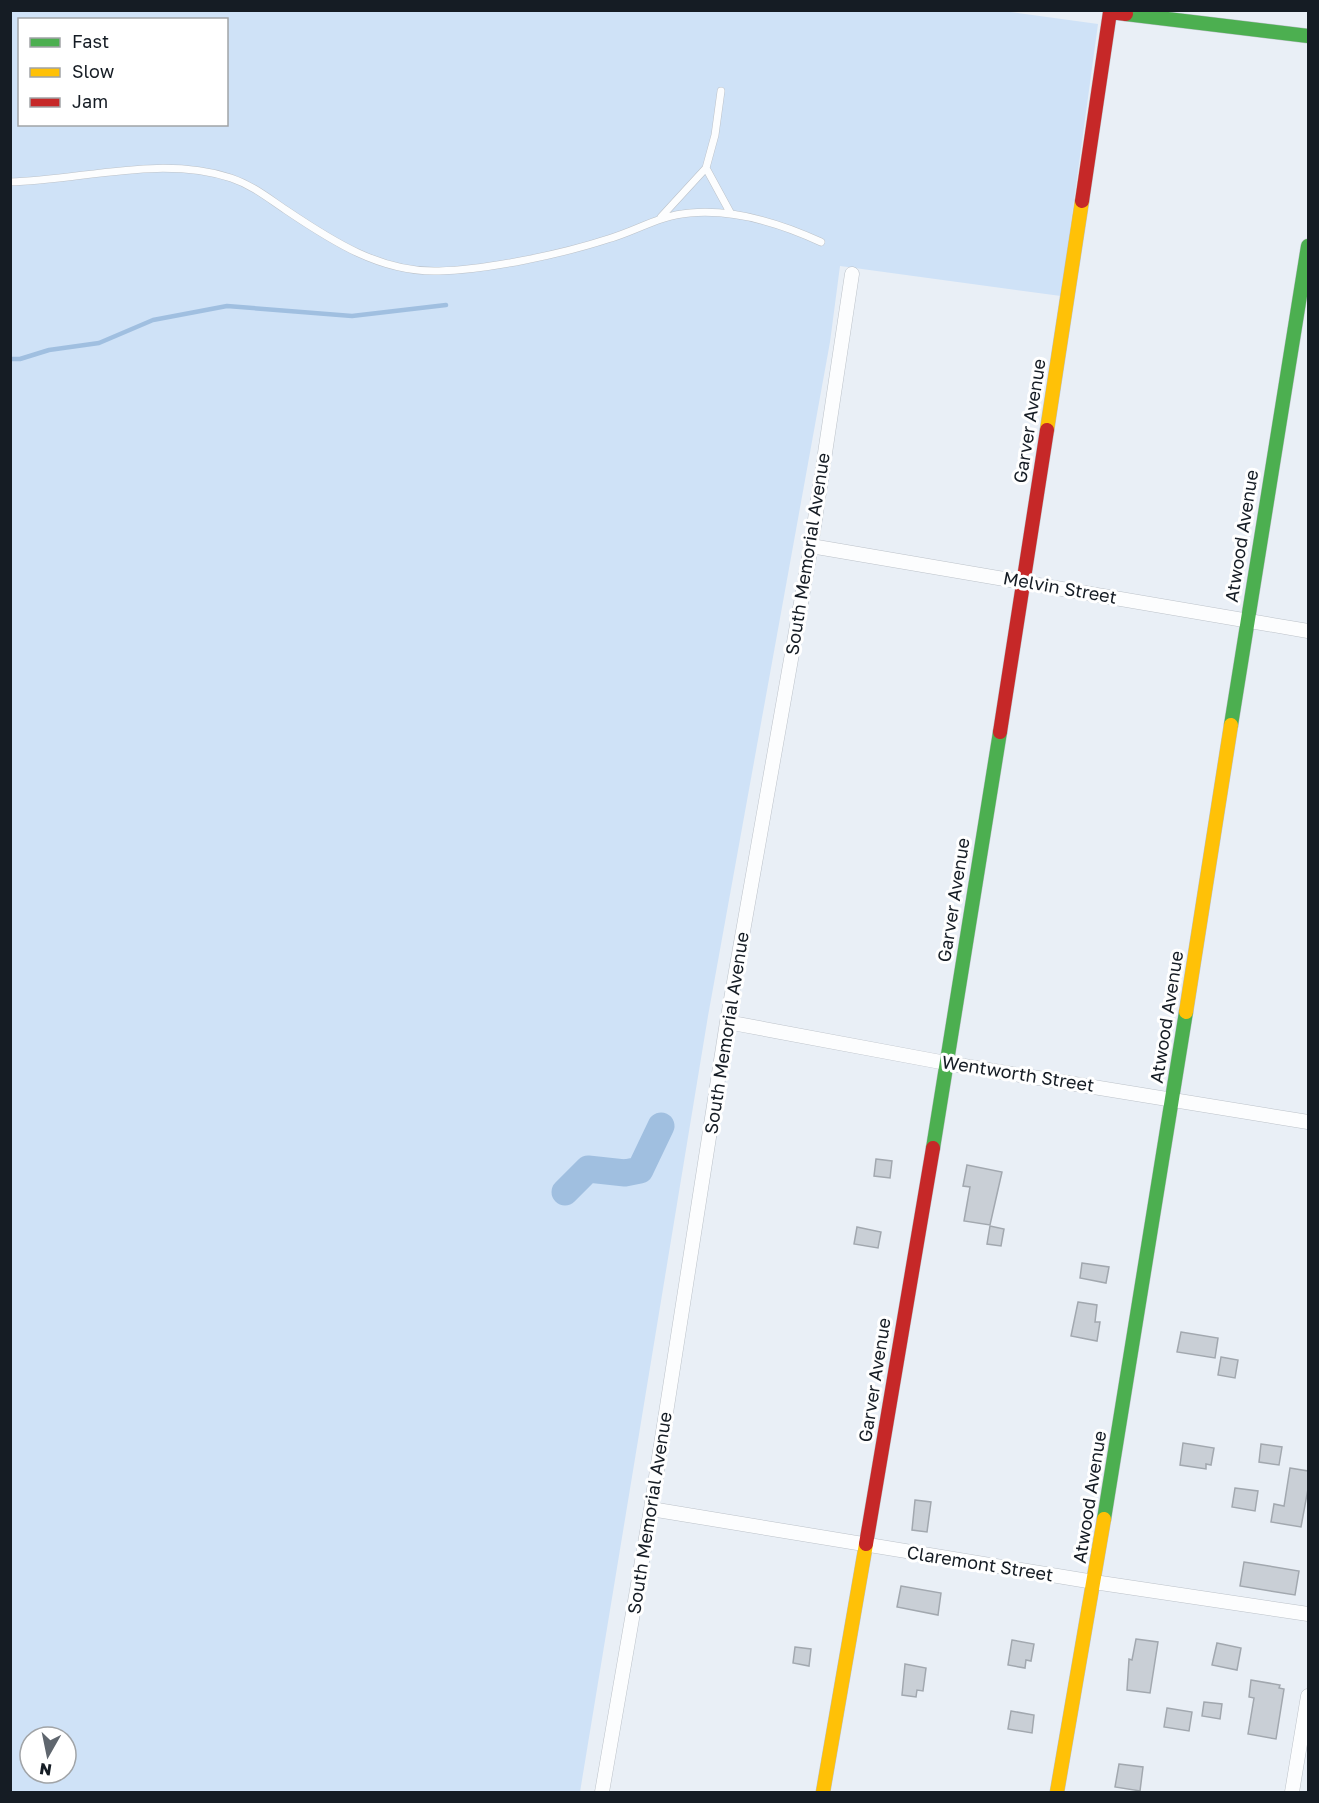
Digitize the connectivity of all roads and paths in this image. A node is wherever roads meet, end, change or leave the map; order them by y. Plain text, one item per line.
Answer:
1 (1308, 36) edge
2 (721, 91) dead end
3 (706, 168) junction
4 (10, 182) edge
5 (731, 214) junction
6 (660, 218) junction
7 (821, 242) dead end
8 (1308, 246) edge
9 (852, 274) dead end
10 (811, 546) junction
11 (1024, 581) junction
12 (1246, 621) junction
13 (1308, 631) edge
14 (727, 1022) junction
15 (946, 1063) junction
16 (1172, 1099) junction
17 (1308, 1122) edge
18 (651, 1509) junction
19 (867, 1545) junction
20 (1094, 1582) junction
21 (1308, 1614) edge
22 (1308, 1696) edge
23 (602, 1792) edge
24 (822, 1792) edge
25 (1057, 1792) edge
26 (1292, 1792) edge

1 - 11 street, Garver Avenue
2 - 3 lane
3 - 5 lane
3 - 6 lane
4 - 6 lane
5 - 6 lane
5 - 7 lane
8 - 12 street, Atwood Avenue
9 - 10 street, South Memorial Avenue
10 - 11 street, Melvin Street
10 - 14 street, South Memorial Avenue
11 - 12 street, Melvin Street
11 - 15 street, Garver Avenue
12 - 13 street, Melvin Street
12 - 16 street, Atwood Avenue
14 - 15 street, Wentworth Street
14 - 18 street, South Memorial Avenue
15 - 16 street, Wentworth Street
15 - 19 street, Garver Avenue
16 - 17 street, Wentworth Street
16 - 20 street, Atwood Avenue
18 - 19 street, Claremont Street
18 - 23 street, South Memorial Avenue
19 - 20 street, Claremont Street
19 - 24 street, Garver Avenue
20 - 21 street, Claremont Street
20 - 25 street, Atwood Avenue
22 - 26 street

